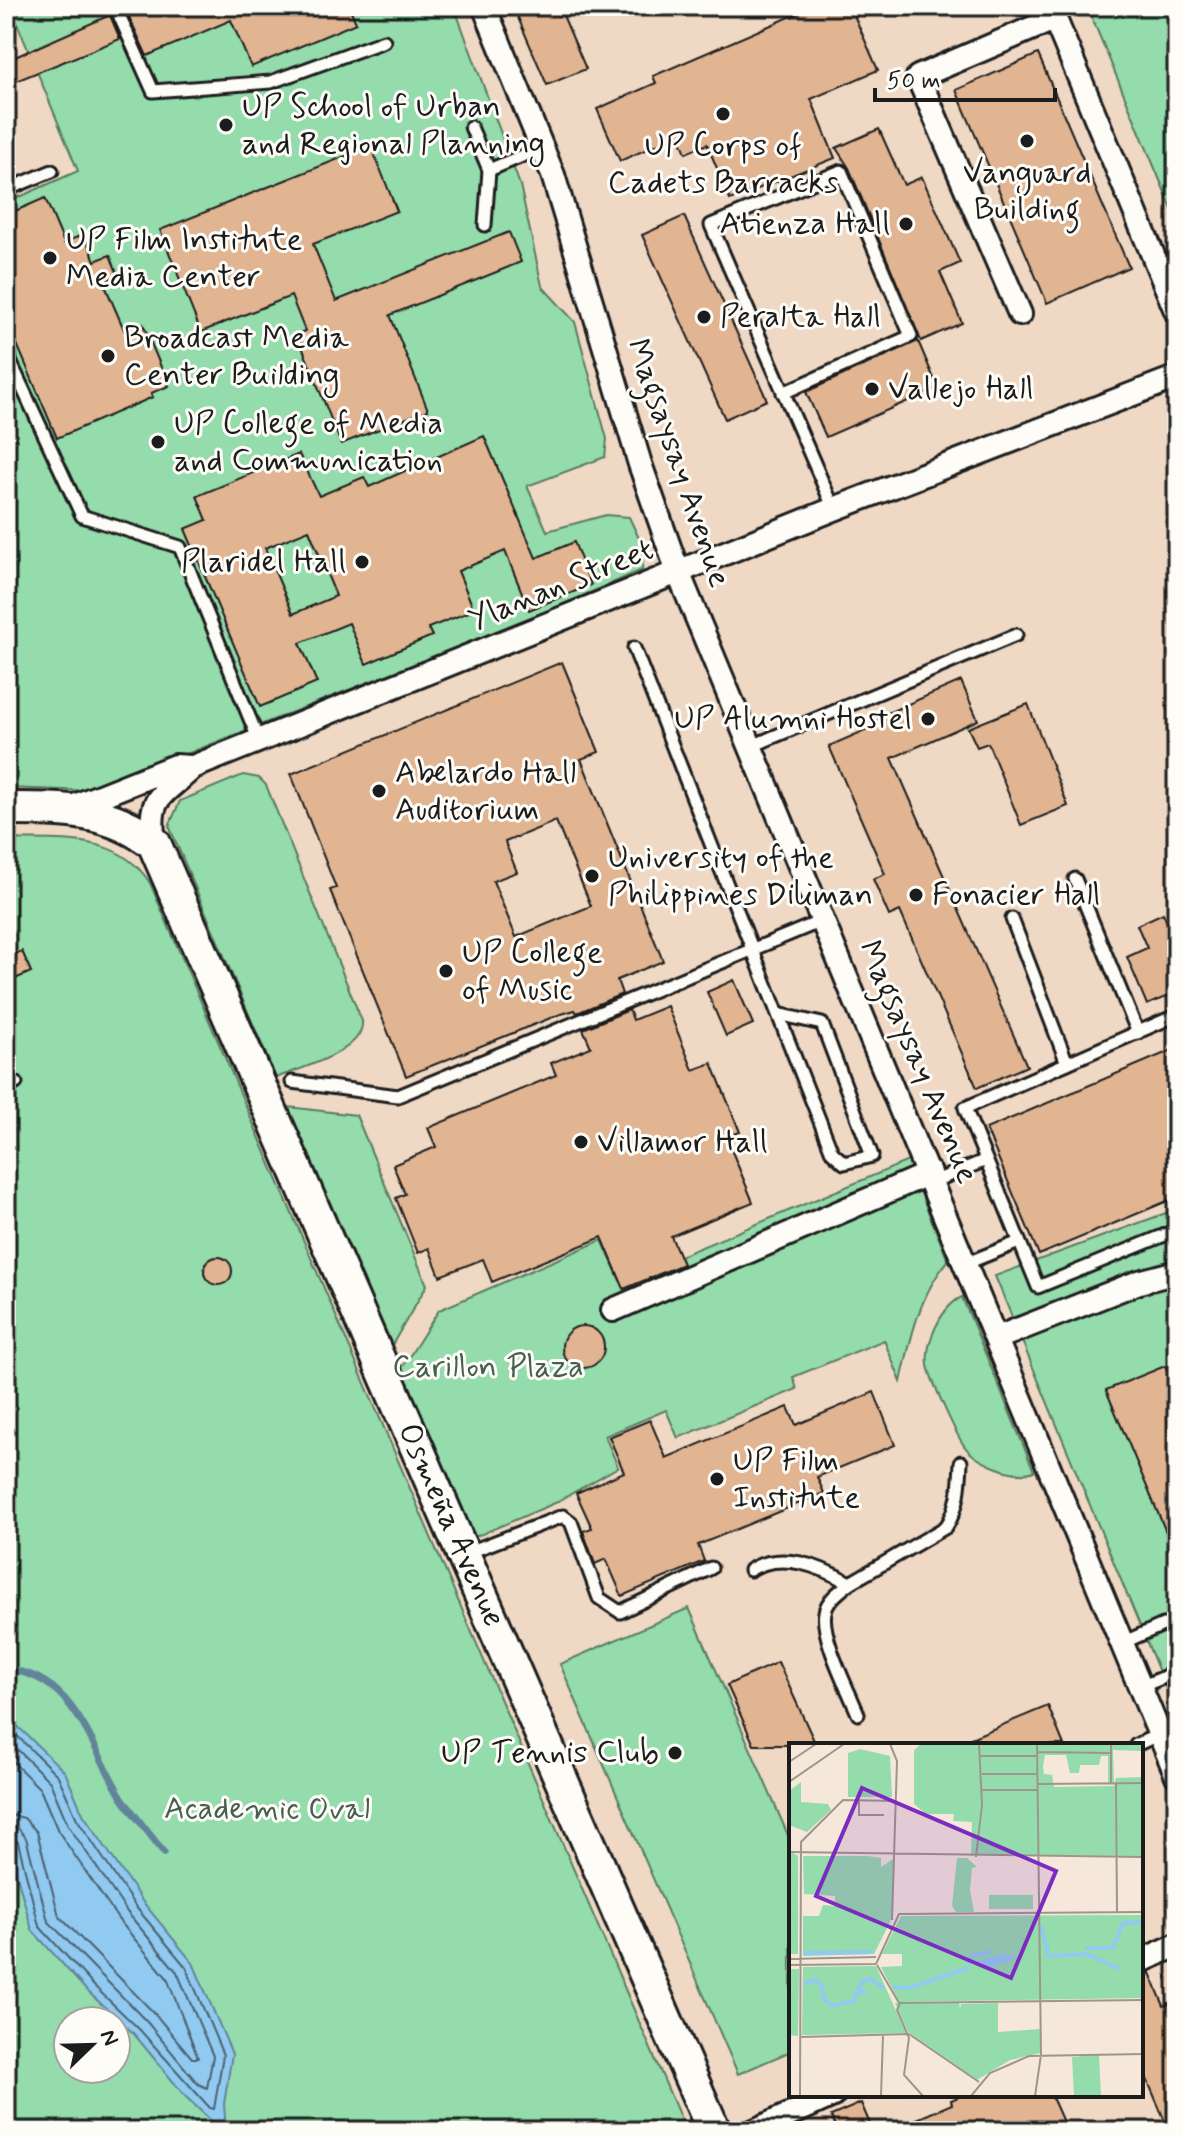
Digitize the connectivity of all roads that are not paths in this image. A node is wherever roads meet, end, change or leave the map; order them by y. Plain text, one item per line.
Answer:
1 (115, 6) edge
2 (484, 6) edge
3 (1052, 12) edge
4 (384, 41) dead end
5 (471, 127) dead end
6 (541, 148) junction
7 (489, 170) junction
8 (52, 171) dead end
9 (6, 190) edge
10 (485, 225) dead end
11 (1177, 313) edge
12 (1020, 314) dead end
13 (6, 333) edge
14 (8, 362) edge
15 (1177, 377) edge
16 (783, 393) junction
17 (834, 509) junction
18 (678, 572) junction
19 (1016, 635) dead end
20 (634, 648) dead end
21 (259, 741) junction
22 (752, 746) junction
23 (193, 767) junction
24 (6, 809) edge
25 (67, 809) junction
26 (154, 843) junction
27 (1075, 879) dead end
28 (1012, 919) dead end
29 (824, 920) junction
30 (752, 949) junction
31 (778, 1014) junction
32 (1177, 1015) edge
33 (1138, 1033) junction
34 (1067, 1063) junction
35 (292, 1082) dead end
36 (986, 1160) junction
37 (932, 1178) junction
38 (1177, 1230) edge
39 (1019, 1242) junction
40 (967, 1263) junction
41 (1177, 1272) edge
42 (613, 1310) dead end
43 (997, 1338) junction
44 (961, 1462) dead end
45 (464, 1554) junction
46 (711, 1568) dead end
47 (750, 1570) dead end
48 (850, 1583) junction
49 (1177, 1624) edge
50 (1122, 1643) junction
51 (1177, 1672) edge
52 (1140, 1687) junction
53 (858, 1714) dead end
54 (1160, 1734) junction
55 (1140, 1743) edge
56 (1177, 1776) edge
57 (1177, 1945) edge
58 (1143, 1960) edge
59 (829, 2097) edge
60 (714, 2131) edge
61 (754, 2131) edge

1 - 4 lane
2 - 6 street, Magsaysay Avenue
3 - 11 street
3 - 12 street
5 - 7 lane
6 - 7 lane
6 - 18 street, Magsaysay Avenue
7 - 10 lane
8 - 9 lane
13 - 14 lane
14 - 21 lane
15 - 17 street, Ylanan Street
16 - 16 lane
16 - 17 lane
17 - 18 street, Ylanan Street
18 - 21 street, Ylanan Street
18 - 22 street, Magsaysay Avenue
19 - 22 lane
20 - 30 lane
21 - 23 street, Ylanan Street
22 - 29 street, Magsaysay Avenue
23 - 25 street, Ylanan Street
23 - 26 street, Ylanan Street
24 - 25 street
25 - 26 street
26 - 45 street, Osmeña Avenue
27 - 33 lane
28 - 34 lane
29 - 30 lane
29 - 37 street, Magsaysay Avenue
30 - 31 lane
30 - 35 lane
31 - 31 lane
32 - 33 lane
33 - 34 lane
34 - 36 lane
36 - 37 lane
36 - 39 lane
37 - 40 street, Magsaysay Avenue
37 - 42 street
38 - 39 lane
39 - 40 lane
40 - 43 street, Magsaysay Avenue
41 - 43 street
43 - 50 street, Magsaysay Avenue
44 - 48 lane
45 - 46 lane
45 - 60 street, Osmeña Avenue
47 - 48 lane
48 - 53 lane
49 - 50 lane
50 - 52 street, Magsaysay Avenue
51 - 52 lane
52 - 54 street, Magsaysay Avenue
54 - 55 lane
54 - 56 street, Magsaysay Avenue
57 - 58 street
59 - 61 street

